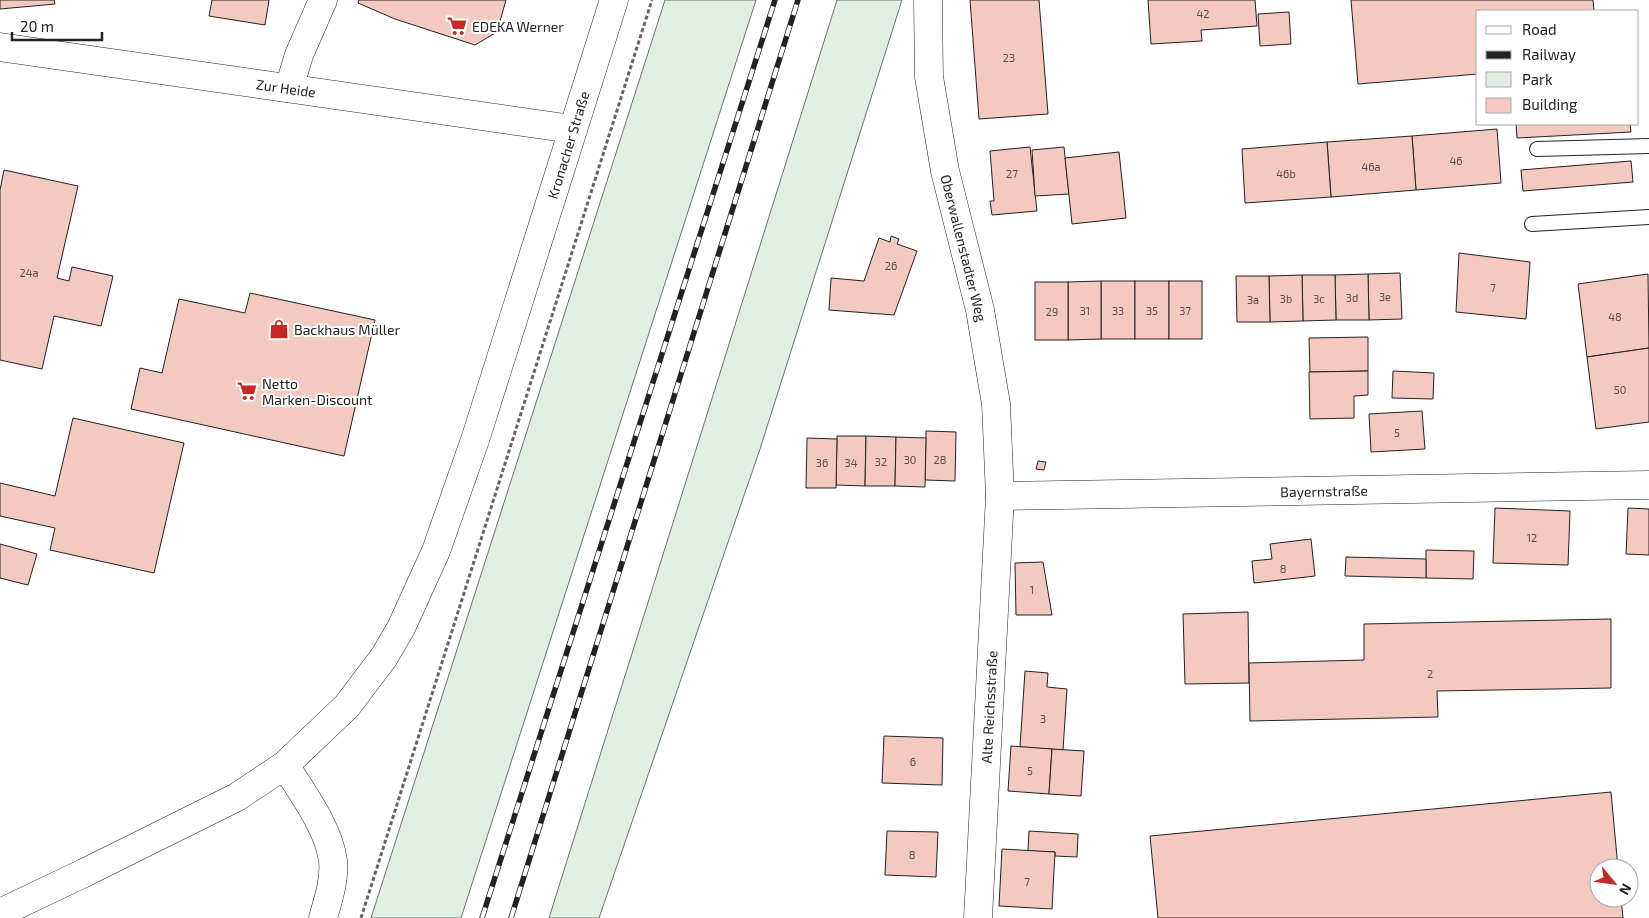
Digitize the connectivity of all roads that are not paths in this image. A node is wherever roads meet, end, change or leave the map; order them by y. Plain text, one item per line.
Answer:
1 (323, 0) edge
2 (614, 0) edge
3 (928, 0) edge
4 (0, 47) edge
5 (289, 88) junction
6 (572, 129) junction
7 (1649, 146) edge
8 (1537, 149) dead end
9 (1649, 217) edge
10 (1532, 224) dead end
11 (1649, 485) edge
12 (1000, 496) junction
13 (284, 765) junction
14 (40, 895) junction
15 (0, 898) edge
16 (0, 913) edge
17 (323, 918) edge
18 (978, 918) edge

1 - 5 main road
2 - 6 main road, Kronacher Straße
3 - 12 main road, Oberwallenstadter Weg
4 - 5 main road, Zur Heide
5 - 6 main road, Zur Heide
6 - 13 main road, Kronacher Straße
7 - 8 lane
9 - 10 lane
11 - 12 main road, Bayernstraße
12 - 18 main road, Alte Reichsstraße
13 - 14 main road, Kronacher Straße
13 - 17 main road
14 - 15 main road
14 - 16 main road, Kronacher Straße

